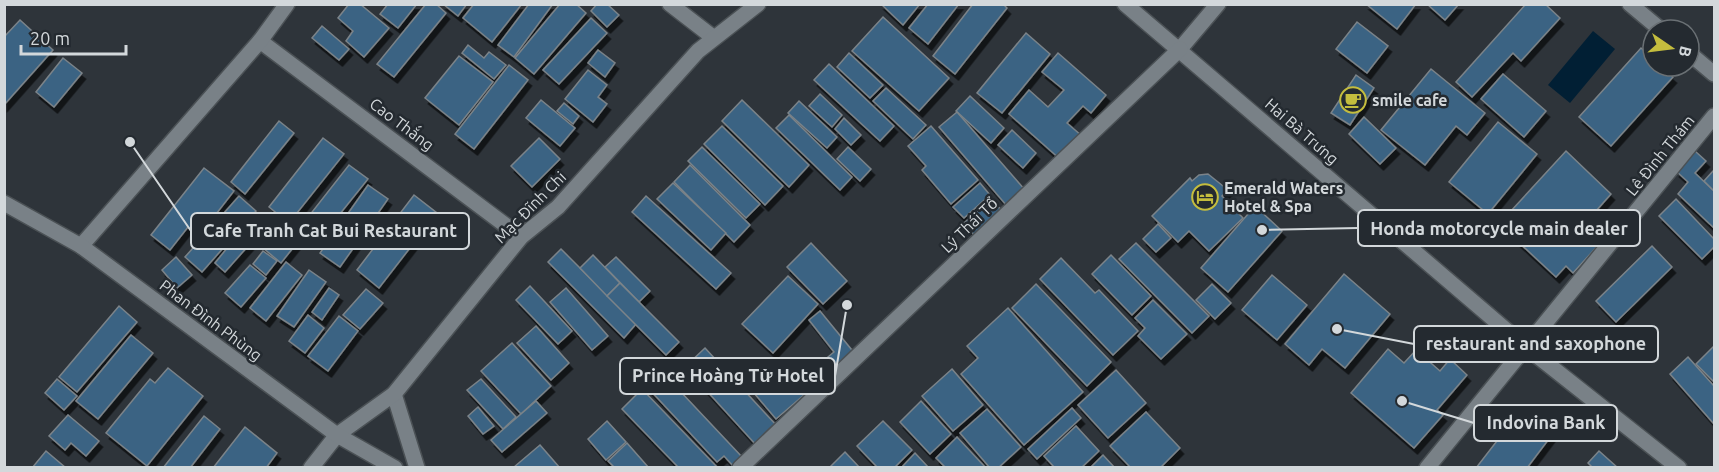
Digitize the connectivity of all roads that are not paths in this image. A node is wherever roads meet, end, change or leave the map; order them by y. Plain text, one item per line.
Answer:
1 (287, 4) edge
2 (670, 4) edge
3 (758, 4) edge
4 (1125, 4) edge
5 (1218, 4) edge
6 (1630, 4) edge
7 (1647, 18) edge
8 (714, 38) junction
9 (261, 41) junction
10 (1180, 49) junction
11 (1701, 63) edge
12 (1714, 74) edge
13 (1714, 117) edge
14 (4, 203) edge
15 (521, 237) junction
16 (81, 246) junction
17 (1526, 348) junction
18 (394, 394) junction
19 (337, 435) junction
20 (311, 468) edge
21 (394, 468) edge
22 (417, 468) edge
23 (740, 468) edge
24 (1427, 468) edge
25 (1679, 468) edge

1 - 9 street
2 - 8 street
3 - 8 street, Mạc Đĩnh Chi
4 - 10 street, Hai Bà Trưng
5 - 10 street, Lý Thái Tổ
6 - 7 street
8 - 15 street, Mạc Đĩnh Chi
9 - 15 street, Cao Thắng
9 - 16 street
10 - 17 street, Hai Bà Trưng
10 - 23 street, Lý Thái Tổ
11 - 12 street
13 - 17 street, Lê Đình Thám
14 - 16 street, Phan Đình Phùng
15 - 18 street, Mạc Đĩnh Chi
16 - 19 street, Phan Đình Phùng
17 - 24 street, Lê Đình Thám
17 - 25 street, Hai Bà Trưng
18 - 19 street, Mạc Đĩnh Chi
18 - 22 street
19 - 20 street, Mạc Đĩnh Chi
19 - 21 street, Phan Đình Phùng

